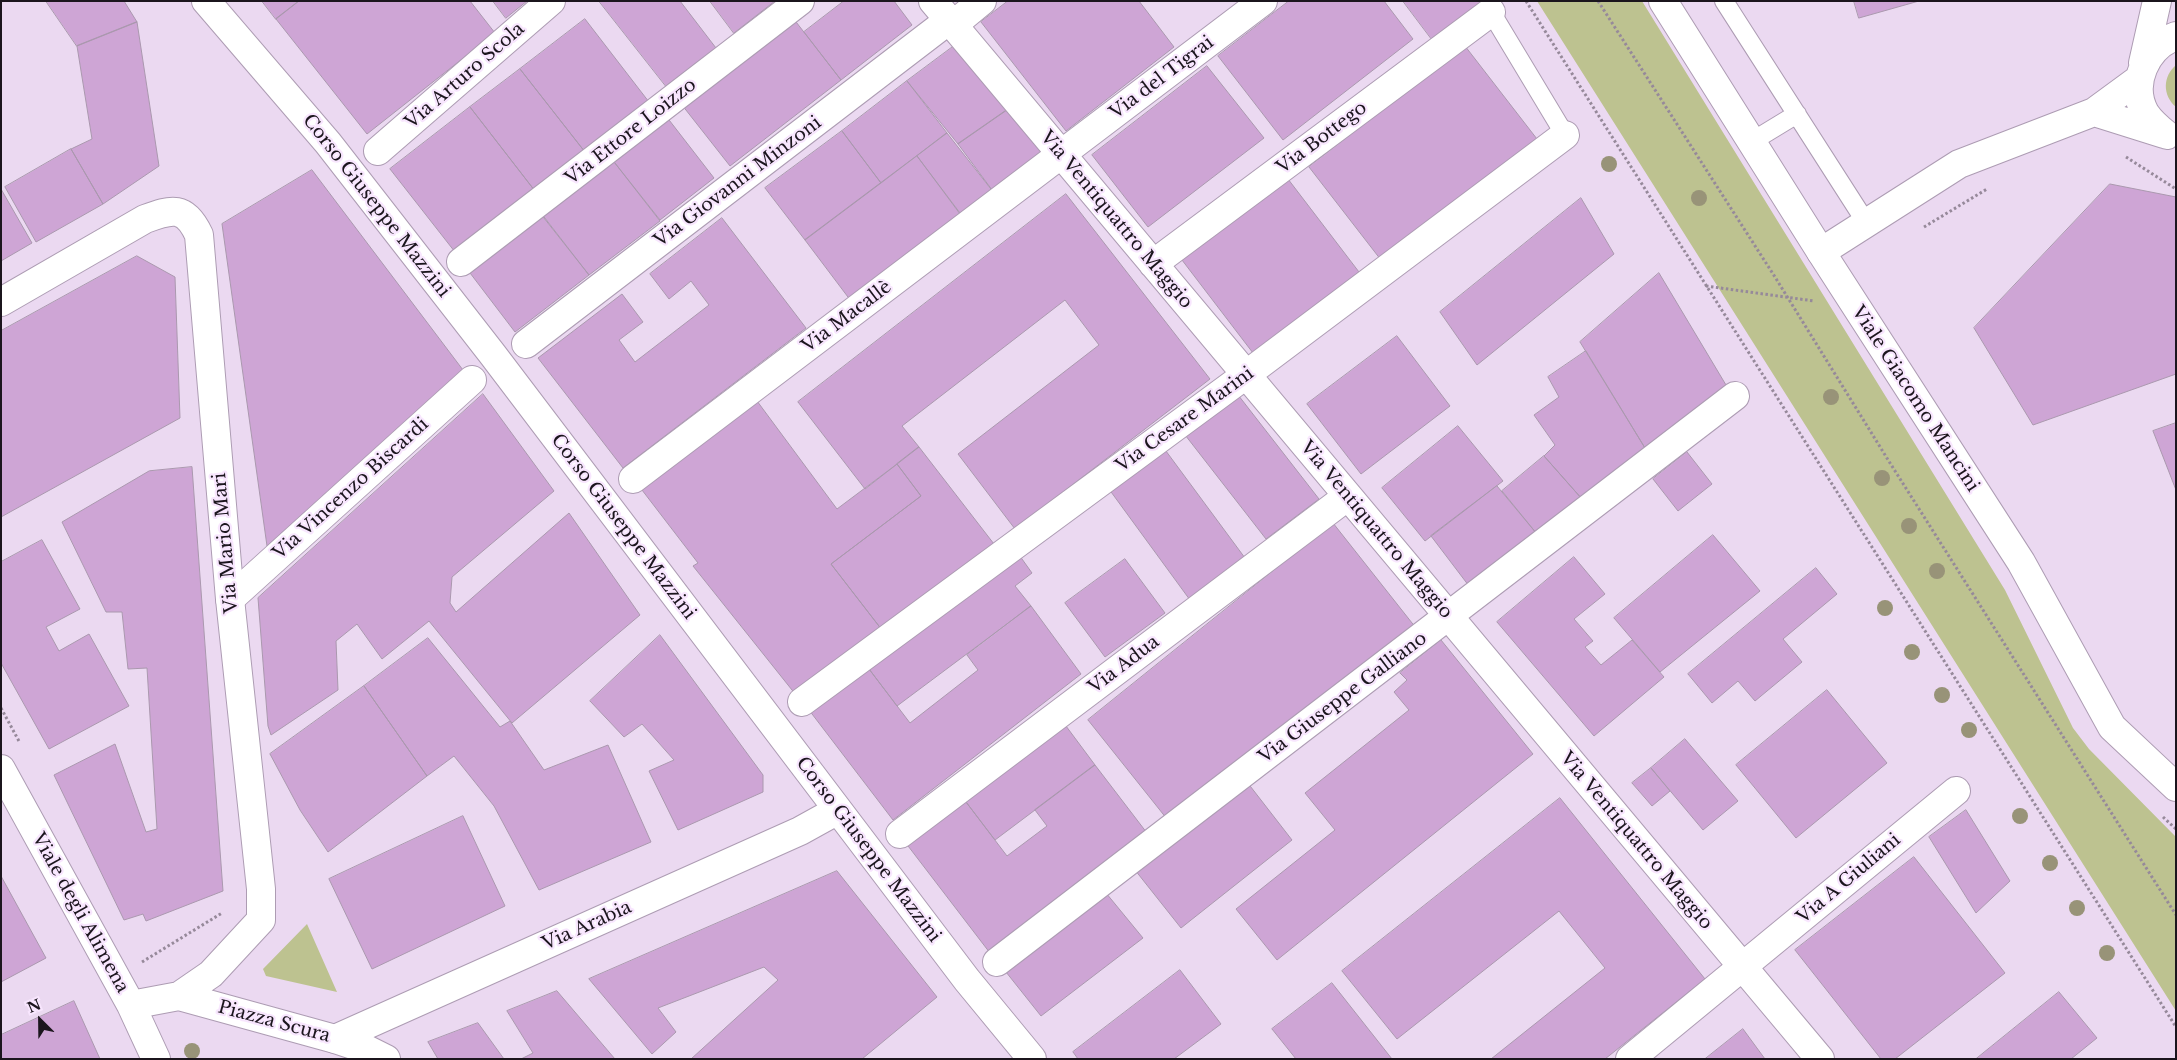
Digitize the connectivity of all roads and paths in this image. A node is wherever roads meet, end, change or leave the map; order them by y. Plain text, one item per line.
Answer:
1 (206, 1) edge
2 (551, 1) edge
3 (800, 1) edge
4 (982, 1) edge
5 (1263, 1) edge
6 (1526, 1) edge
7 (1598, 1) edge
8 (1663, 1) edge
9 (1724, 1) edge
10 (2156, 1) edge
11 (2162, 1) edge
12 (2176, 10) edge
13 (1491, 12) joint
14 (945, 15) edge
15 (2176, 36) edge
16 (2141, 74) junction
17 (2094, 112) junction
18 (1797, 114) junction
19 (1565, 135) joint
20 (2171, 136) edge
21 (1751, 142) junction
22 (378, 151) dead end
23 (1060, 155) junction
24 (2123, 155) dead end
25 (1992, 187) dead end
26 (2176, 189) edge
27 (1867, 224) junction
28 (1918, 230) dead end
29 (1820, 252) junction
30 (461, 262) dead end
31 (1153, 264) junction
32 (1, 302) edge
33 (526, 344) dead end
34 (1247, 374) junction
35 (472, 380) dead end
36 (1735, 396) dead end
37 (633, 479) dead end
38 (1348, 496) junction
39 (230, 599) junction
40 (1449, 618) junction
41 (802, 702) dead end
42 (1, 770) edge
43 (2176, 787) edge
44 (1956, 790) dead end
45 (838, 810) junction
46 (900, 834) dead end
47 (2176, 915) edge
48 (260, 920) joint
49 (997, 962) dead end
50 (1743, 967) junction
51 (179, 996) junction
52 (131, 1005) junction
53 (2176, 1027) edge
54 (335, 1039) junction
55 (377, 1054) edge
56 (156, 1059) edge
57 (1032, 1059) edge
58 (1630, 1059) edge
59 (1820, 1059) edge

1 - 45 street, Corso Giuseppe Mazzini
2 - 22 street, Via Arturo Scola
3 - 30 street, Via Ettore Loizzo
4 - 14 street, Via Giovanni Minzoni
5 - 23 street, Via del Tigrai
6 - 53 path
7 - 47 path
8 - 21 street, Viale Giacomo Mancini
9 - 18 lane
10 - 16 street
11 - 12 street
13 - 19 lane
13 - 31 street, Via Bottego
14 - 23 street, Via Ventiquattro Maggio
14 - 33 street, Via Giovanni Minzoni
15 - 16 street
16 - 17 street
16 - 20 street
17 - 20 street
17 - 27 street
18 - 21 lane
18 - 27 lane
19 - 34 street, Via Cesare Marini
21 - 29 street, Viale Giacomo Mancini
23 - 31 street, Via Ventiquattro Maggio
23 - 37 street, Via Macallè
24 - 26 path
25 - 28 path
27 - 29 street
29 - 43 street, Viale Giacomo Mancini
31 - 34 street, Via Ventiquattro Maggio
32 - 39 street, Via Mario Mari
34 - 38 street, Via Ventiquattro Maggio
34 - 41 street, Via Cesare Marini
35 - 39 street, Via Vincenzo Biscardi
36 - 40 street, Via Giuseppe Galliano
38 - 40 street, Via Ventiquattro Maggio
38 - 46 street, Via Adua
39 - 48 street, Via Mario Mari
40 - 49 street, Via Giuseppe Galliano
40 - 50 street, Via Ventiquattro Maggio
42 - 52 street, Viale degli Alimena
44 - 50 street, Via A Giuliani
45 - 54 street, Via Arabia
45 - 57 street, Corso Giuseppe Mazzini
48 - 51 street, Piazza Scura
50 - 58 street, Via A Giuliani
50 - 59 street, Via Ventiquattro Maggio
51 - 52 street, Piazza Scura
51 - 54 street, Piazza Scura
52 - 56 street, Viale degli Alimena
54 - 55 street, Piazza Scura

